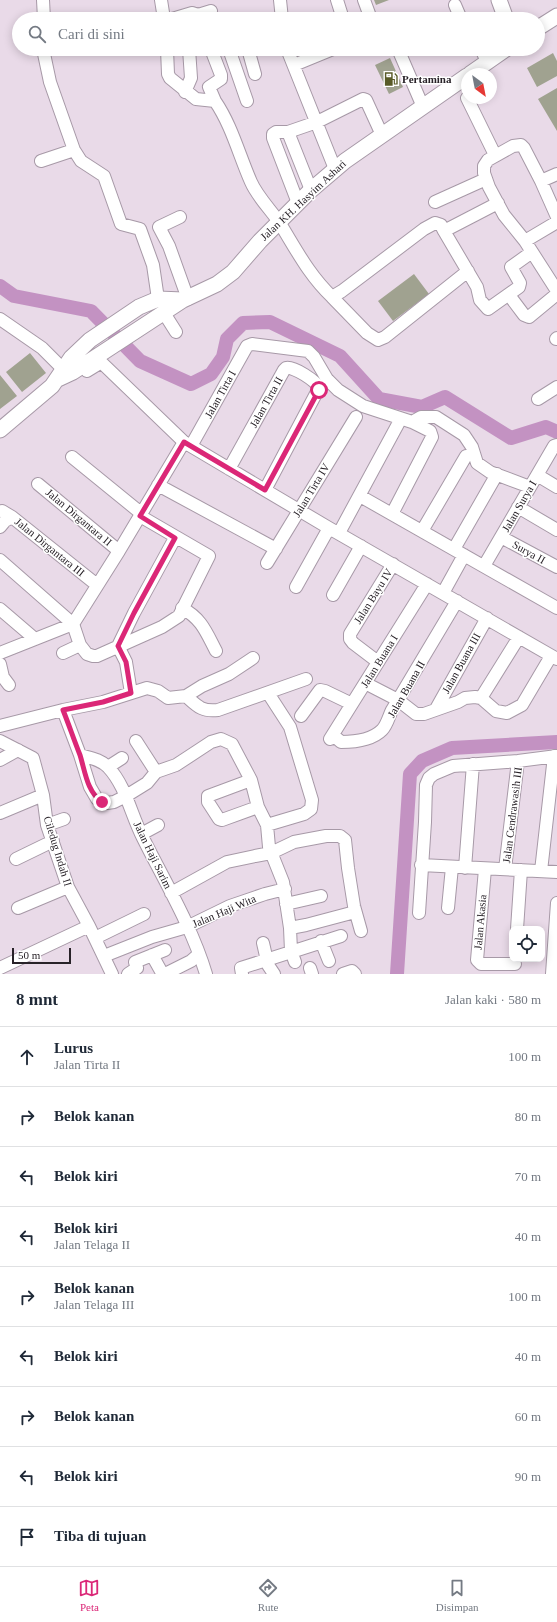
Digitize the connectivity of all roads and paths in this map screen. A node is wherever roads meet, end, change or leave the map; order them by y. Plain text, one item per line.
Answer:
1 (43, 0) edge
2 (161, 0) edge
3 (280, 0) edge
4 (337, 0) edge
5 (364, 0) edge
6 (494, 0) edge
7 (499, 0) edge
8 (509, 0) edge
9 (455, 5) dead end
10 (211, 11) dead end
11 (44, 12) edge
12 (163, 12) edge
13 (208, 12) edge
14 (281, 12) edge
15 (341, 12) edge
16 (368, 12) edge
17 (458, 12) edge
18 (497, 12) edge
19 (503, 12) edge
20 (513, 12) edge
21 (557, 16) edge
22 (545, 24) edge
23 (44, 56) edge
24 (167, 56) edge
25 (189, 56) edge
26 (214, 56) edge
27 (231, 56) edge
28 (250, 56) edge
29 (290, 56) edge
30 (316, 56) edge
31 (401, 56) edge
32 (490, 56) edge
33 (294, 65) junction
34 (476, 68) edge
35 (255, 74) dead end
36 (461, 81) edge
37 (185, 92) junction
38 (215, 101) junction
39 (247, 101) dead end
40 (470, 104) edge
41 (424, 107) junction
42 (317, 122) junction
43 (288, 132) junction
44 (382, 135) junction
45 (74, 150) junction
46 (495, 155) junction
47 (41, 161) dead end
48 (335, 169) junction
49 (557, 174) edge
50 (486, 179) junction
51 (542, 181) junction
52 (311, 190) junction
53 (436, 202) dead end
54 (298, 203) junction
55 (498, 203) junction
56 (180, 217) dead end
57 (557, 217) edge
58 (279, 222) junction
59 (557, 222) edge
60 (444, 231) junction
61 (525, 241) junction
62 (532, 252) junction
63 (468, 271) junction
64 (557, 293) edge
65 (509, 295) junction
66 (332, 297) junction
67 (158, 299) junction
68 (186, 300) junction
69 (164, 313) junction
70 (0, 319) edge
71 (176, 332) dead end
72 (58, 378) junction
73 (557, 386) edge
74 (538, 399) dead end
75 (356, 417) dead end
76 (412, 422) junction
77 (398, 424) dead end
78 (0, 430) edge
79 (187, 444) junction
80 (556, 445) edge
81 (466, 456) dead end
82 (72, 457) dead end
83 (229, 469) junction
84 (497, 474) junction
85 (537, 475) junction
86 (38, 484) dead end
87 (158, 485) junction
88 (530, 487) junction
89 (557, 487) edge
90 (265, 490) junction
91 (360, 496) junction
92 (518, 507) junction
93 (299, 510) junction
94 (392, 514) junction
95 (141, 515) junction
96 (0, 527) edge
97 (334, 530) junction
98 (557, 530) edge
99 (422, 531) junction
100 (501, 536) junction
101 (175, 538) junction
102 (361, 546) junction
103 (276, 549) junction
104 (119, 551) junction
105 (459, 552) junction
106 (0, 560) edge
107 (268, 563) dead end
108 (393, 564) junction
109 (484, 566) junction
110 (557, 566) edge
111 (427, 584) junction
112 (97, 585) junction
113 (296, 587) dead end
114 (443, 593) junction
115 (333, 595) dead end
116 (457, 601) junction
117 (182, 608) junction
118 (557, 608) edge
119 (0, 609) edge
120 (487, 618) junction
121 (73, 624) junction
122 (519, 637) junction
123 (35, 639) junction
124 (80, 645) junction
125 (118, 646) junction
126 (216, 650) dead end
127 (0, 653) edge
128 (63, 653) dead end
129 (253, 658) dead end
130 (554, 658) edge
131 (378, 662) junction
132 (0, 664) edge
133 (306, 679) dead end
134 (365, 683) junction
135 (9, 685) dead end
136 (131, 693) junction
137 (268, 693) junction
138 (186, 696) junction
139 (481, 698) junction
140 (398, 700) junction
141 (352, 704) junction
142 (436, 709) junction
143 (63, 710) junction
144 (301, 716) dead end
145 (0, 726) edge
146 (332, 737) joint
147 (0, 741) edge
148 (136, 741) dead end
149 (18, 750) junction
150 (80, 755) junction
151 (555, 756) edge
152 (122, 758) dead end
153 (0, 760) edge
154 (518, 761) junction
155 (473, 764) junction
156 (108, 767) junction
157 (156, 772) junction
158 (251, 780) junction
159 (554, 785) edge
160 (43, 795) junction
161 (126, 796) junction
162 (258, 806) junction
163 (0, 813) edge
164 (64, 819) dead end
165 (47, 825) junction
166 (158, 825) dead end
167 (267, 825) junction
168 (552, 828) edge
169 (142, 836) junction
170 (53, 841) junction
171 (271, 853) junction
172 (16, 859) dead end
173 (421, 865) junction
174 (452, 867) junction
175 (465, 868) junction
176 (485, 869) junction
177 (505, 870) junction
178 (521, 870) junction
179 (541, 871) junction
180 (557, 872) edge
181 (68, 887) junction
182 (285, 889) junction
183 (171, 893) junction
184 (321, 896) dead end
185 (557, 903) edge
186 (286, 904) junction
187 (18, 908) dead end
188 (448, 908) dead end
189 (355, 912) junction
190 (419, 913) dead end
191 (144, 914) dead end
192 (89, 926) junction
193 (517, 926) edge
194 (187, 927) junction
195 (290, 928) junction
196 (361, 931) dead end
197 (159, 935) junction
198 (341, 936) dead end
199 (95, 938) junction
200 (321, 941) junction
201 (263, 943) dead end
202 (165, 950) junction
203 (199, 954) junction
204 (152, 955) junction
205 (104, 956) junction
206 (293, 956) junction
207 (267, 959) junction
208 (329, 961) dead end
209 (515, 966) edge
210 (0, 968) edge
211 (175, 968) junction
212 (107, 972) edge
213 (128, 974) edge
214 (206, 974) edge
215 (242, 974) edge
216 (274, 974) edge
217 (343, 974) edge
218 (355, 974) edge
219 (552, 974) edge

1 - 11 street
2 - 12 street
3 - 14 street
4 - 15 street
5 - 16 street
6 - 18 main road
7 - 19 main road
8 - 20 main road
9 - 17 street
10 - 13 street
21 - 22 main road
23 - 45 street
24 - 37 street
25 - 37 street
26 - 38 street
27 - 39 street
28 - 35 street
29 - 33 street
30 - 33 street
31 - 41 street
32 - 34 main road, Jalan KH. Hasyim Ashari
33 - 42 street
36 - 41 main road, Jalan KH. Hasyim Ashari
37 - 38 street
38 - 58 street
40 - 46 street
41 - 44 main road, Jalan KH. Hasyim Ashari
42 - 43 street
42 - 44 street
42 - 48 street
43 - 52 street
43 - 54 street
44 - 48 main road, Jalan KH. Hasyim Ashari
45 - 47 street
45 - 67 street
46 - 50 street
46 - 51 street
48 - 52 main road, Jalan KH. Hasyim Ashari
49 - 51 street
50 - 53 street
50 - 55 street
51 - 57 street
52 - 54 main road, Jalan KH. Hasyim Ashari
54 - 58 main road, Jalan KH. Hasyim Ashari
55 - 60 street
55 - 61 street
56 - 68 street
58 - 66 street
58 - 68 main road, Jalan KH. Hasyim Ashari
59 - 61 street
60 - 63 street
60 - 66 street
61 - 62 street
62 - 64 street
62 - 65 street
63 - 65 street
63 - 66 street
64 - 65 street
67 - 68 main road, Jalan KH. Hasyim Ashari
67 - 72 main road, Jalan KH. Hasyim Ashari
68 - 69 main road, Jalan KH. Hasyim Ashari
69 - 71 street
69 - 72 main road, Jalan KH. Hasyim Ashari
70 - 72 street
72 - 78 main road, Jalan KH. Hasyim Ashari
72 - 79 street
73 - 74 street
75 - 93 street, Jalan Tirta IV
76 - 79 street, Jalan Tirta I
76 - 84 street
76 - 94 street
77 - 91 street
79 - 83 street
79 - 87 street, Jalan Tirta I
80 - 85 street, Jalan Surya I
81 - 99 street
82 - 95 street
83 - 90 street
83 - 90 street, Jalan Tirta II
84 - 88 street
84 - 105 street
85 - 88 street, Jalan Surya I
85 - 89 street
86 - 104 street, Jalan Dirgantara II
87 - 95 street, Jalan Tirta I
87 - 103 street
88 - 92 street, Jalan Surya I
90 - 93 street
91 - 94 street
91 - 97 street
92 - 98 street
92 - 100 street, Jalan Surya I
93 - 97 street
93 - 103 street, Jalan Tirta IV
94 - 99 street
95 - 101 street
95 - 104 street, Jalan Tirta I
96 - 112 street, Jalan Dirgantara III
97 - 102 street
97 - 113 street
99 - 105 street
100 - 109 street, Jalan Surya I
100 - 110 street, Surya II
101 - 117 street
101 - 125 street
102 - 108 street
102 - 115 street
103 - 107 street, Jalan Tirta IV
104 - 112 street, Jalan Tirta I
105 - 109 street
105 - 114 street
106 - 121 street
108 - 111 street
108 - 131 street, Jalan Bayu IV
109 - 118 street
111 - 114 street
111 - 131 street, Jalan Buana I
112 - 121 street, Jalan Tirta I
114 - 116 street
116 - 120 street
116 - 140 street, Jalan Buana II
117 - 125 street
117 - 126 street
119 - 123 street
120 - 122 street
120 - 142 street, Jalan Buana III
121 - 123 street
121 - 124 street
122 - 130 street
122 - 139 street
123 - 127 street
124 - 125 street
124 - 128 street
125 - 136 street
129 - 138 street
130 - 139 street
131 - 134 street, Jalan Buana I
132 - 135 street
133 - 137 street
134 - 140 street
134 - 141 street, Jalan Buana I
136 - 138 street
136 - 143 street
137 - 138 street
137 - 167 street
139 - 142 street
140 - 142 street
140 - 146 street, Jalan Buana II
141 - 144 street
141 - 146 street, Jalan Buana I
143 - 145 street
143 - 150 street
147 - 149 street, Ciledug Indah II
148 - 157 street
149 - 153 street
149 - 160 street, Ciledug Indah II
150 - 156 street
150 - 161 street
151 - 154 street
151 - 159 street
152 - 156 street
154 - 155 street
154 - 177 street, Jalan Cendrawasih III
155 - 173 street
155 - 175 street
156 - 161 street, Jalan Haji Sarim
157 - 158 street
157 - 161 street
158 - 162 street
158 - 162 street
159 - 168 street
160 - 163 street
160 - 165 street, Ciledug Indah II
161 - 169 street, Jalan Haji Sarim
162 - 167 street
164 - 165 street
165 - 170 street, Ciledug Indah II
166 - 169 street
167 - 171 street
168 - 179 street
169 - 183 street, Jalan Haji Sarim
170 - 172 street
170 - 181 street, Ciledug Indah II
171 - 182 street
171 - 183 street
171 - 189 street
173 - 174 street
173 - 190 street
174 - 175 street
174 - 188 street
175 - 176 street
176 - 177 street
176 - 209 street, Jalan Akasia
177 - 178 street
178 - 179 street
178 - 193 street
179 - 180 street
181 - 187 street
181 - 192 street, Ciledug Indah II
182 - 186 street
182 - 194 street, Jalan Haji Wita
183 - 194 street, Jalan Haji Sarim
184 - 186 street
185 - 219 street
186 - 195 street
189 - 195 street
189 - 196 street
191 - 199 street
192 - 199 street, Ciledug Indah II
192 - 210 street
194 - 197 street, Jalan Haji Wita
194 - 203 street, Jalan Haji Sarim
195 - 206 street
197 - 202 street
197 - 205 street, Jalan Haji Wita
198 - 200 street
199 - 205 street, Ciledug Indah II
200 - 206 street
200 - 208 street
201 - 207 street
202 - 204 street
202 - 211 street
203 - 211 street
203 - 214 street, Jalan Haji Sarim
204 - 211 street
204 - 213 street
205 - 212 street, Ciledug Indah II
206 - 207 street
207 - 215 street
207 - 216 street
217 - 218 street

